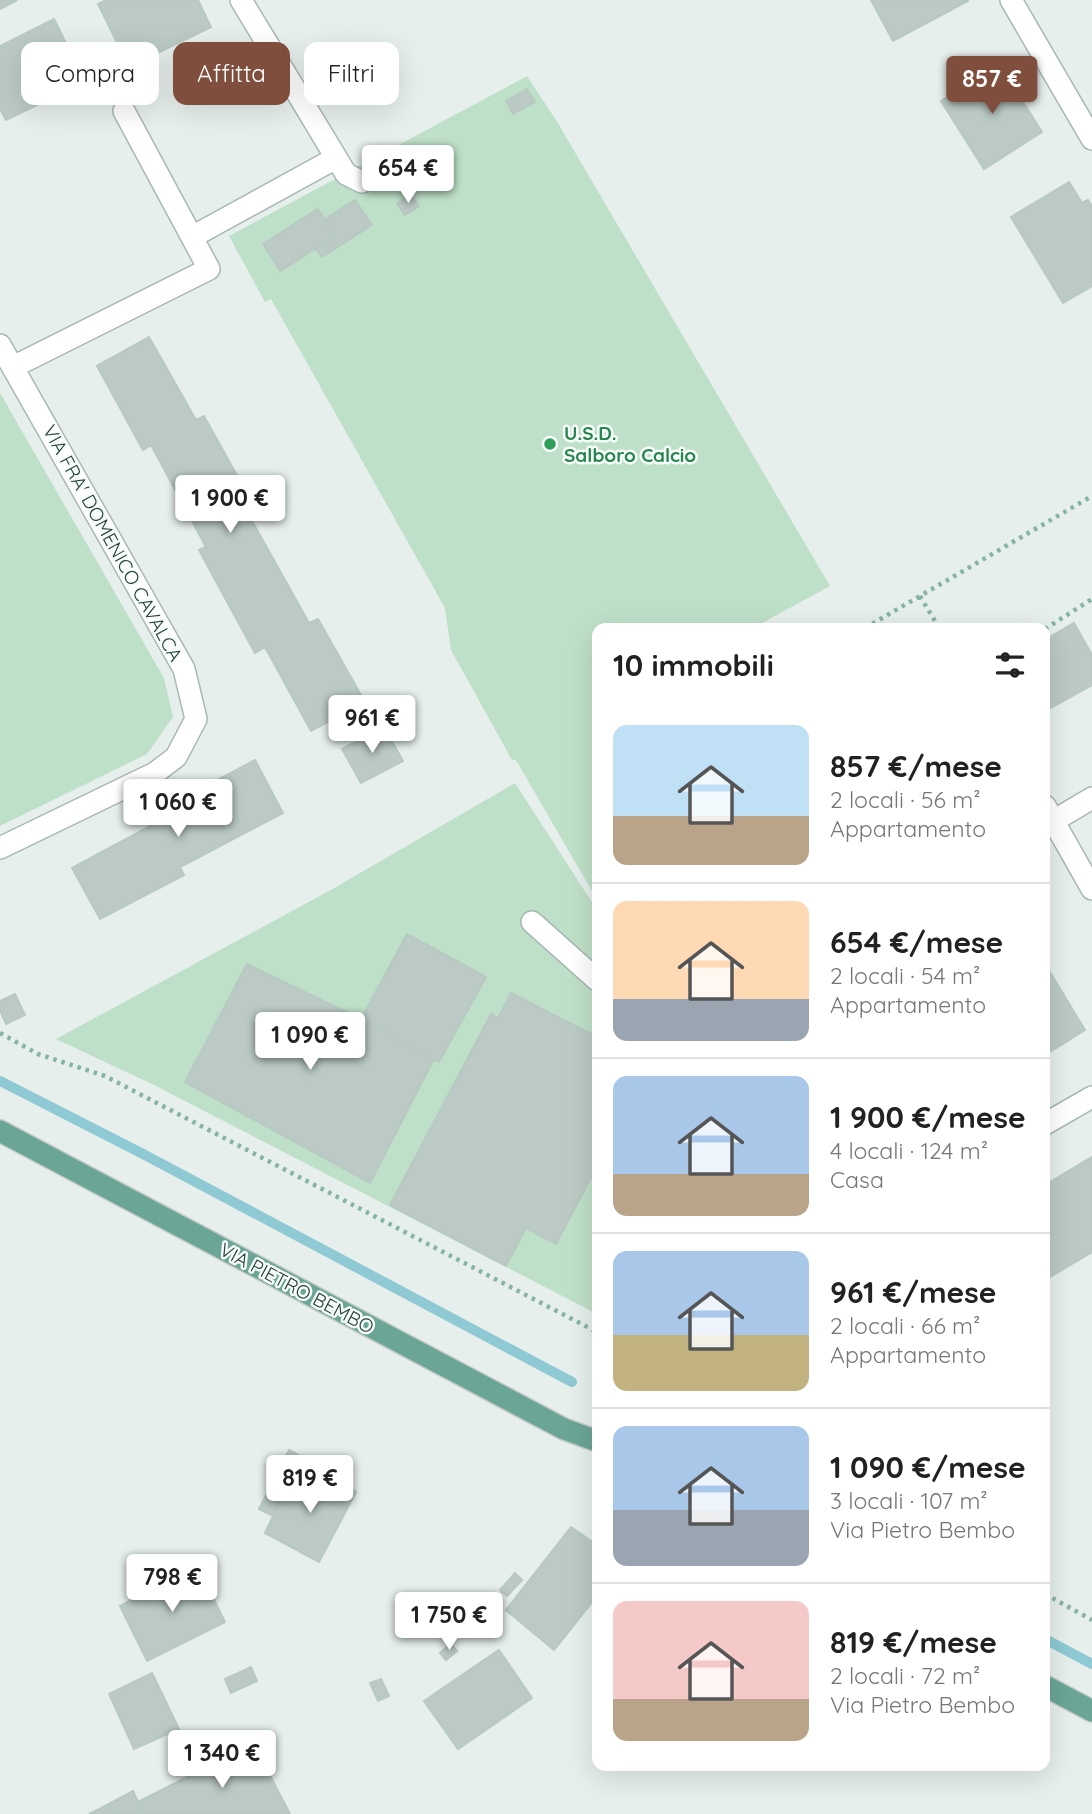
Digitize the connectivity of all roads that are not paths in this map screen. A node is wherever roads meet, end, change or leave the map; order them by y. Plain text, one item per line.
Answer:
1 (241, 0) edge
2 (1011, 0) edge
3 (124, 111) dead end
4 (1092, 139) edge
5 (336, 158) junction
6 (362, 182) dead end
7 (192, 237) junction
8 (0, 345) edge
9 (13, 367) junction
10 (1092, 798) edge
11 (1050, 817) edge
12 (1050, 821) edge
13 (0, 848) edge
14 (1092, 889) edge
15 (532, 922) dead end
16 (592, 976) edge
17 (1092, 1097) edge
18 (1050, 1121) edge
19 (0, 1131) edge
20 (592, 1439) edge
21 (1050, 1689) edge
22 (1092, 1711) edge

1 - 5 street
2 - 4 street
3 - 7 street
5 - 6 street
5 - 7 street
7 - 9 street
8 - 9 street, VIA FRA' DOMENICO CAVALCA
9 - 13 street, VIA FRA' DOMENICO CAVALCA
10 - 11 street
12 - 14 street
15 - 16 street
17 - 18 street
19 - 20 main road, VIA PIETRO BEMBO
21 - 22 main road

